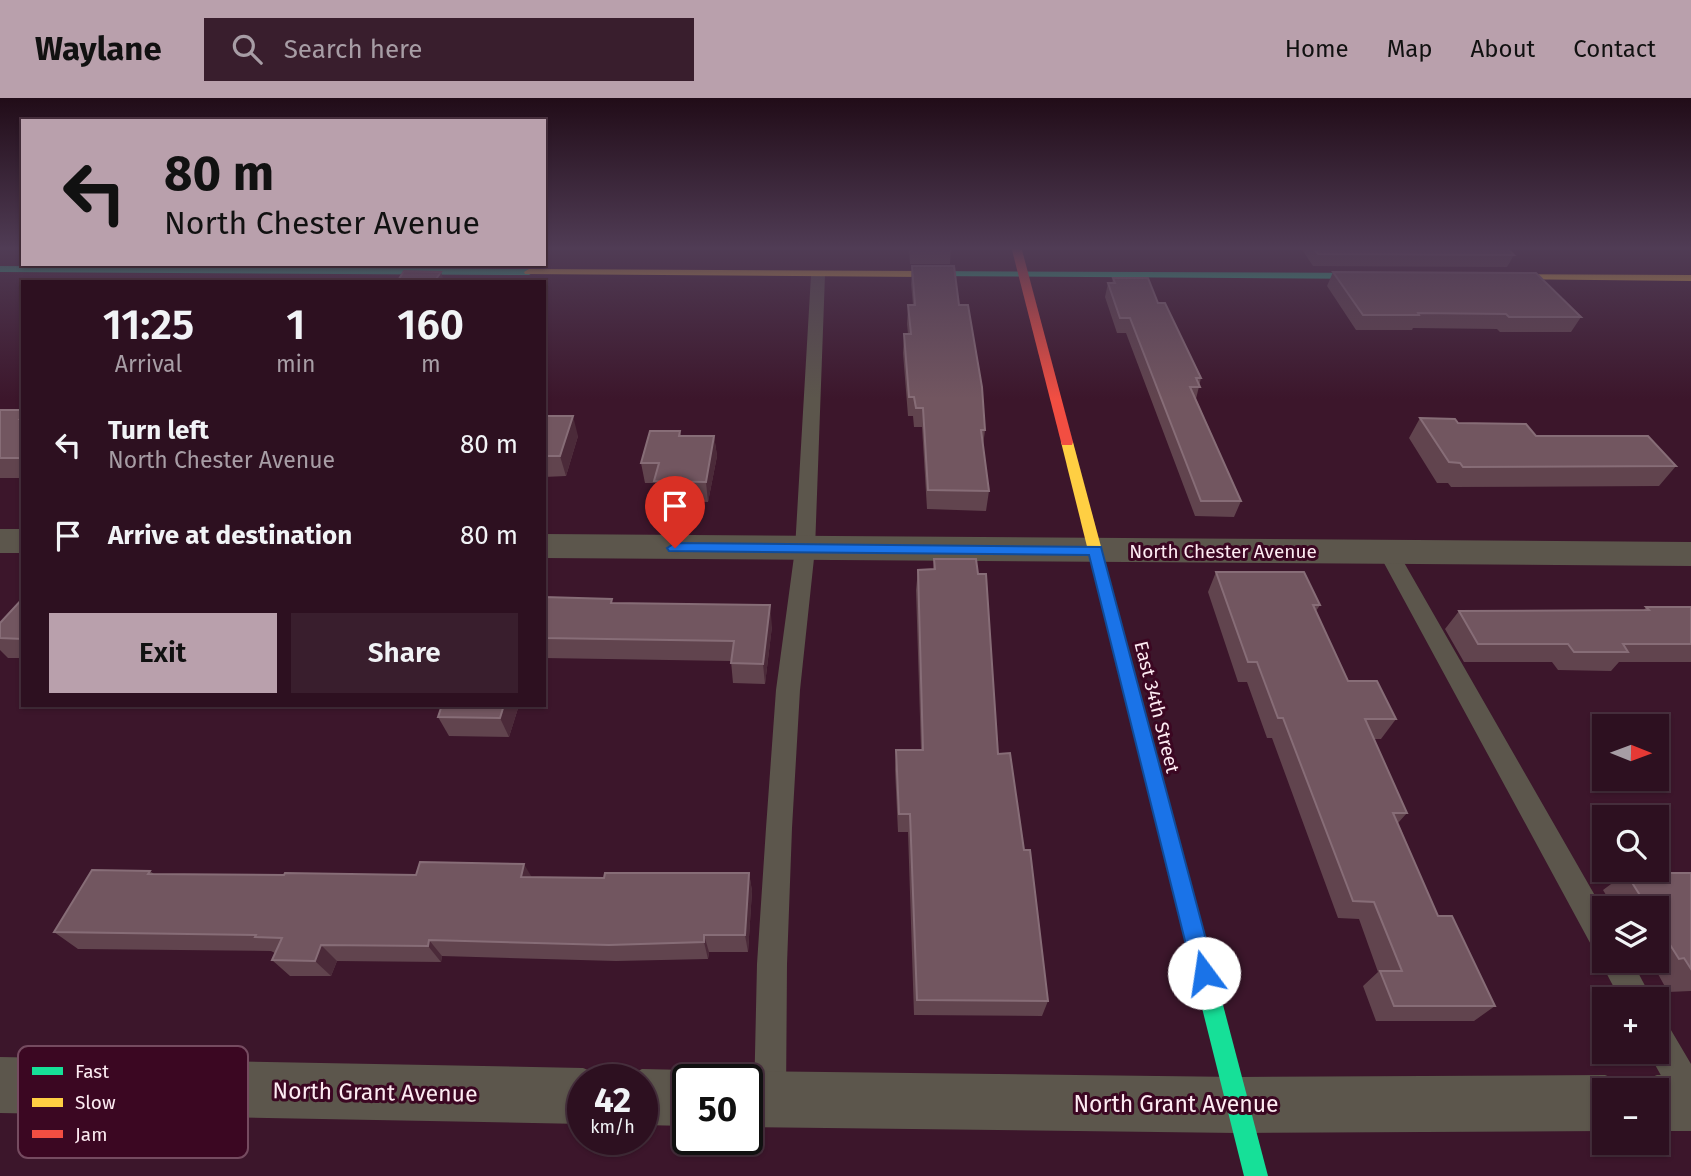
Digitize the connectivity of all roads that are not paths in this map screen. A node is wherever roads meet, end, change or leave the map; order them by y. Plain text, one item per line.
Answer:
1 (817, 298) edge
2 (1030, 298) edge
3 (0, 541) edge
4 (21, 541) edge
5 (546, 546) edge
6 (805, 549) junction
7 (1096, 550) junction
8 (1388, 552) junction
9 (1691, 554) edge
10 (1592, 919) edge
11 (1669, 1057) edge
12 (762, 1064) edge
13 (0, 1085) edge
14 (18, 1085) edge
15 (248, 1090) edge
16 (567, 1096) edge
17 (1691, 1096) edge
18 (763, 1099) edge
19 (1592, 1103) edge
20 (1669, 1103) edge
21 (1691, 1103) edge
22 (1238, 1105) junction
23 (1256, 1176) edge

1 - 6 lane
2 - 7 street, East 34th Street
3 - 4 street
5 - 6 street, North Chester Avenue
6 - 7 street, North Chester Avenue
6 - 12 lane
7 - 8 street, North Chester Avenue
7 - 22 street, East 34th Street
8 - 9 street, North Chester Avenue
8 - 10 lane
11 - 17 lane
13 - 14 street, North Grant Avenue
15 - 16 street, North Grant Avenue
18 - 22 street, North Grant Avenue
19 - 22 street, North Grant Avenue
20 - 21 street
22 - 23 street, East 34th Street

